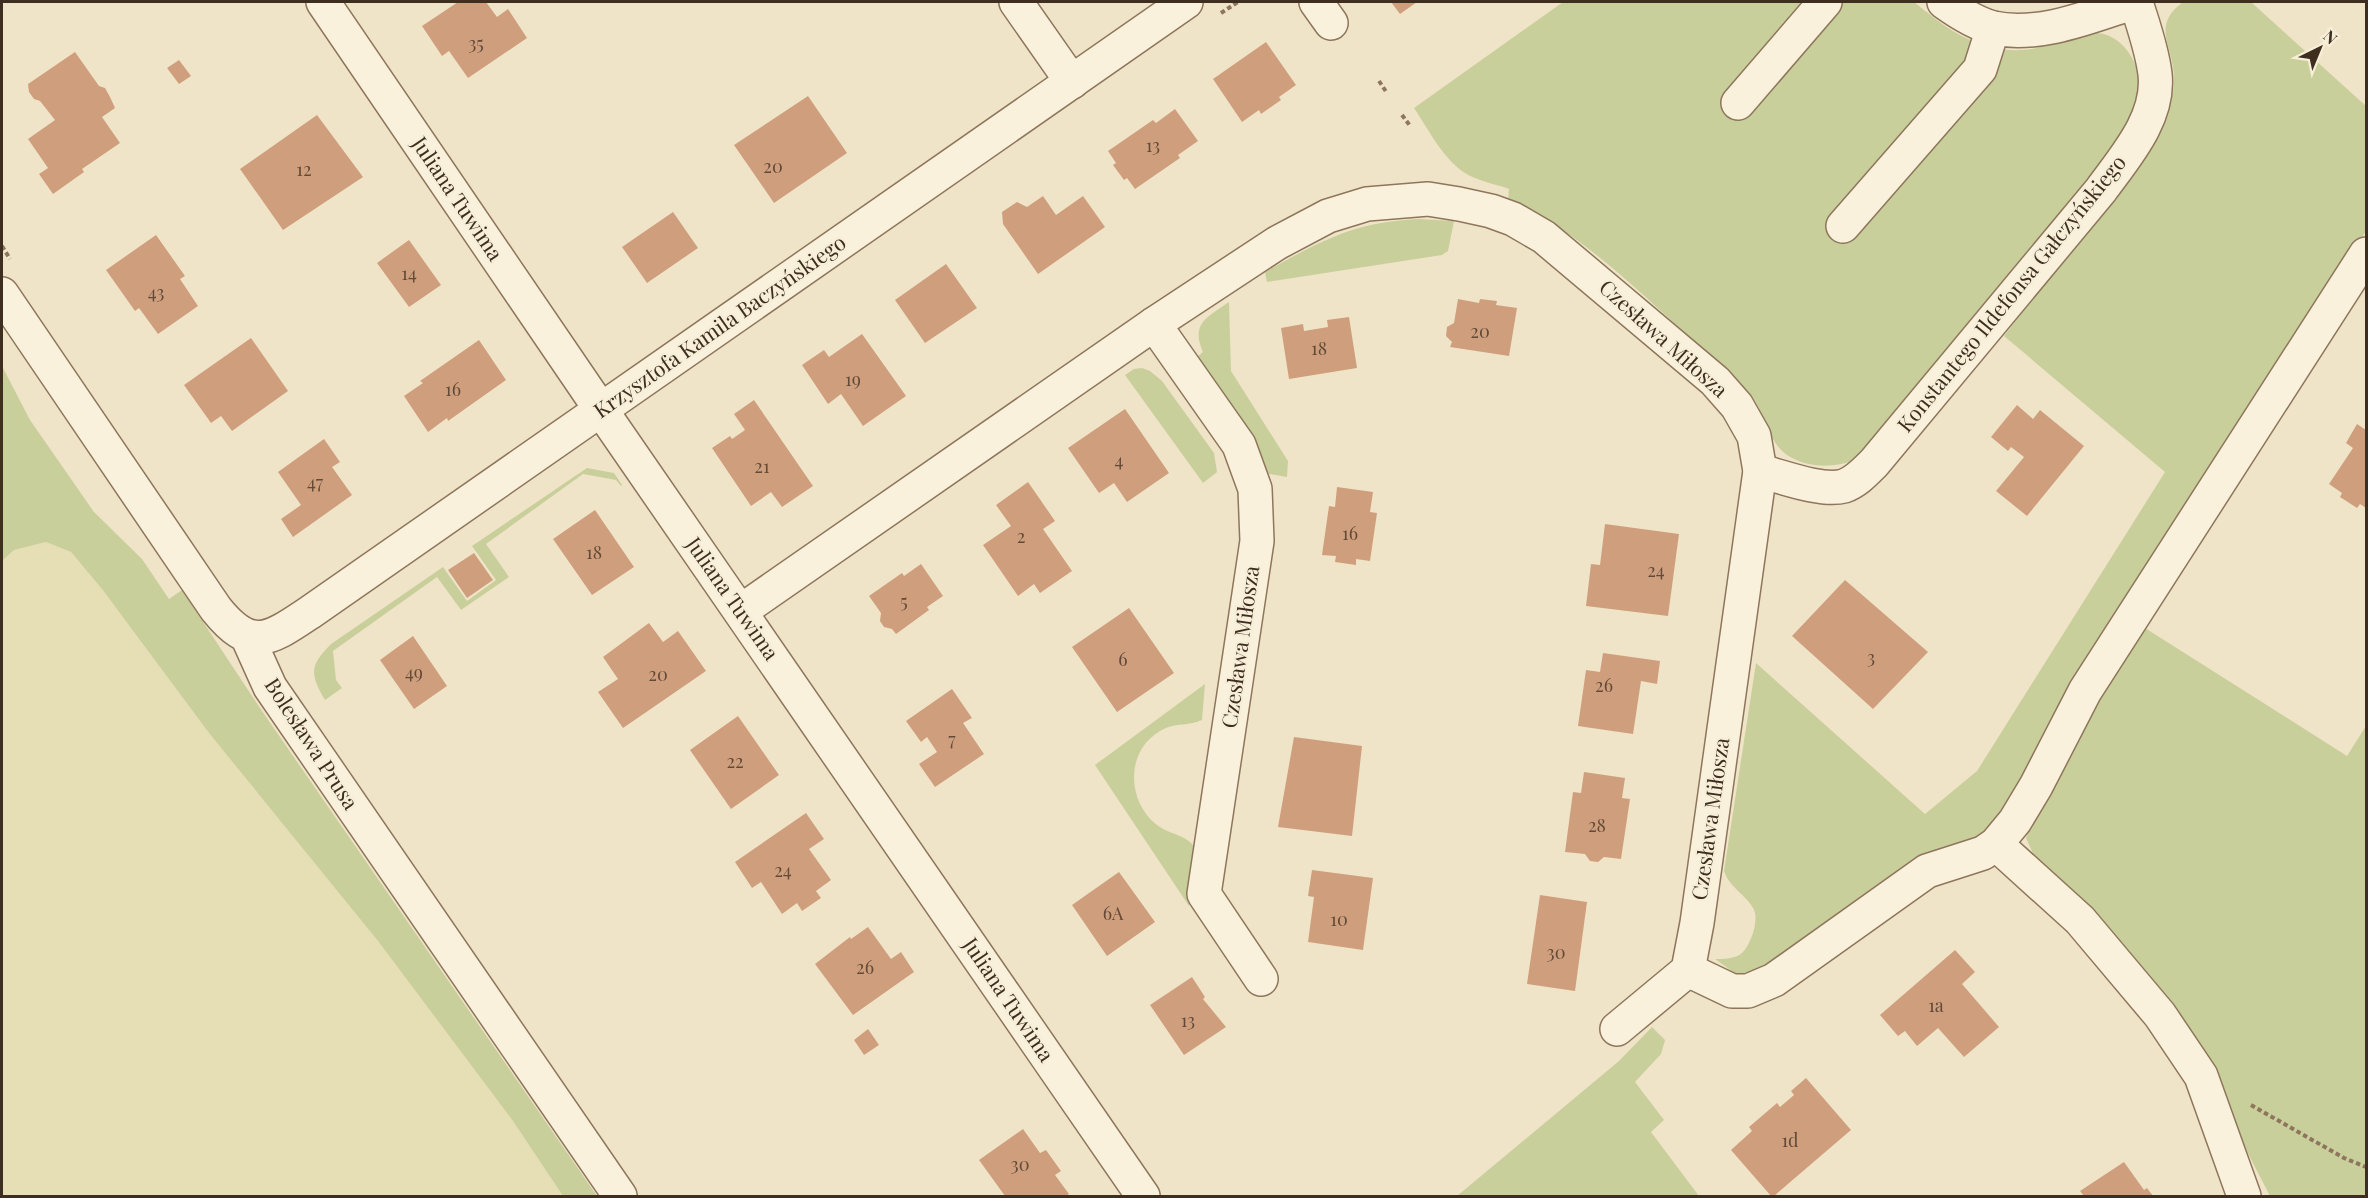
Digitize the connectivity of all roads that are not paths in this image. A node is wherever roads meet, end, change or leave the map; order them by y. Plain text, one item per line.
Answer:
1 (1016, 2) edge
2 (1186, 2) edge
3 (1825, 2) edge
4 (1944, 2) edge
5 (2135, 2) edge
6 (332, 5) edge
7 (1993, 28) junction
8 (1072, 82) junction
9 (1738, 103) dead end
10 (1843, 226) dead end
11 (2367, 254) edge
12 (2, 294) edge
13 (1154, 324) junction
14 (601, 410) junction
15 (1760, 471) junction
16 (741, 611) junction
17 (247, 636) junction
18 (1996, 844) junction
19 (1688, 970) junction
20 (1261, 979) dead end
21 (1617, 1029) dead end
22 (620, 1197) edge
23 (1143, 1197) edge
24 (2244, 1197) edge

1 - 8 street
2 - 8 street, Krzysztofa Kamila Baczyńskiego
3 - 9 street
4 - 7 street, Konstantego Ildefonsa Gałczyńskiego
5 - 7 street, Konstantego Ildefonsa Gałczyńskiego
5 - 15 street, Konstantego Ildefonsa Gałczyńskiego
6 - 14 street, Juliana Tuwima
7 - 10 street
8 - 14 street, Krzysztofa Kamila Baczyńskiego
11 - 18 street
12 - 17 street, Bolesława Prusa
13 - 15 street, Czesława Miłosza
13 - 16 street, Czesława Miłosza
13 - 20 street, Czesława Miłosza
14 - 16 street, Juliana Tuwima
14 - 17 street, Krzysztofa Kamila Baczyńskiego
15 - 19 street, Czesława Miłosza
16 - 23 street, Juliana Tuwima
17 - 22 street, Bolesława Prusa
18 - 19 street
18 - 24 street
19 - 21 street

